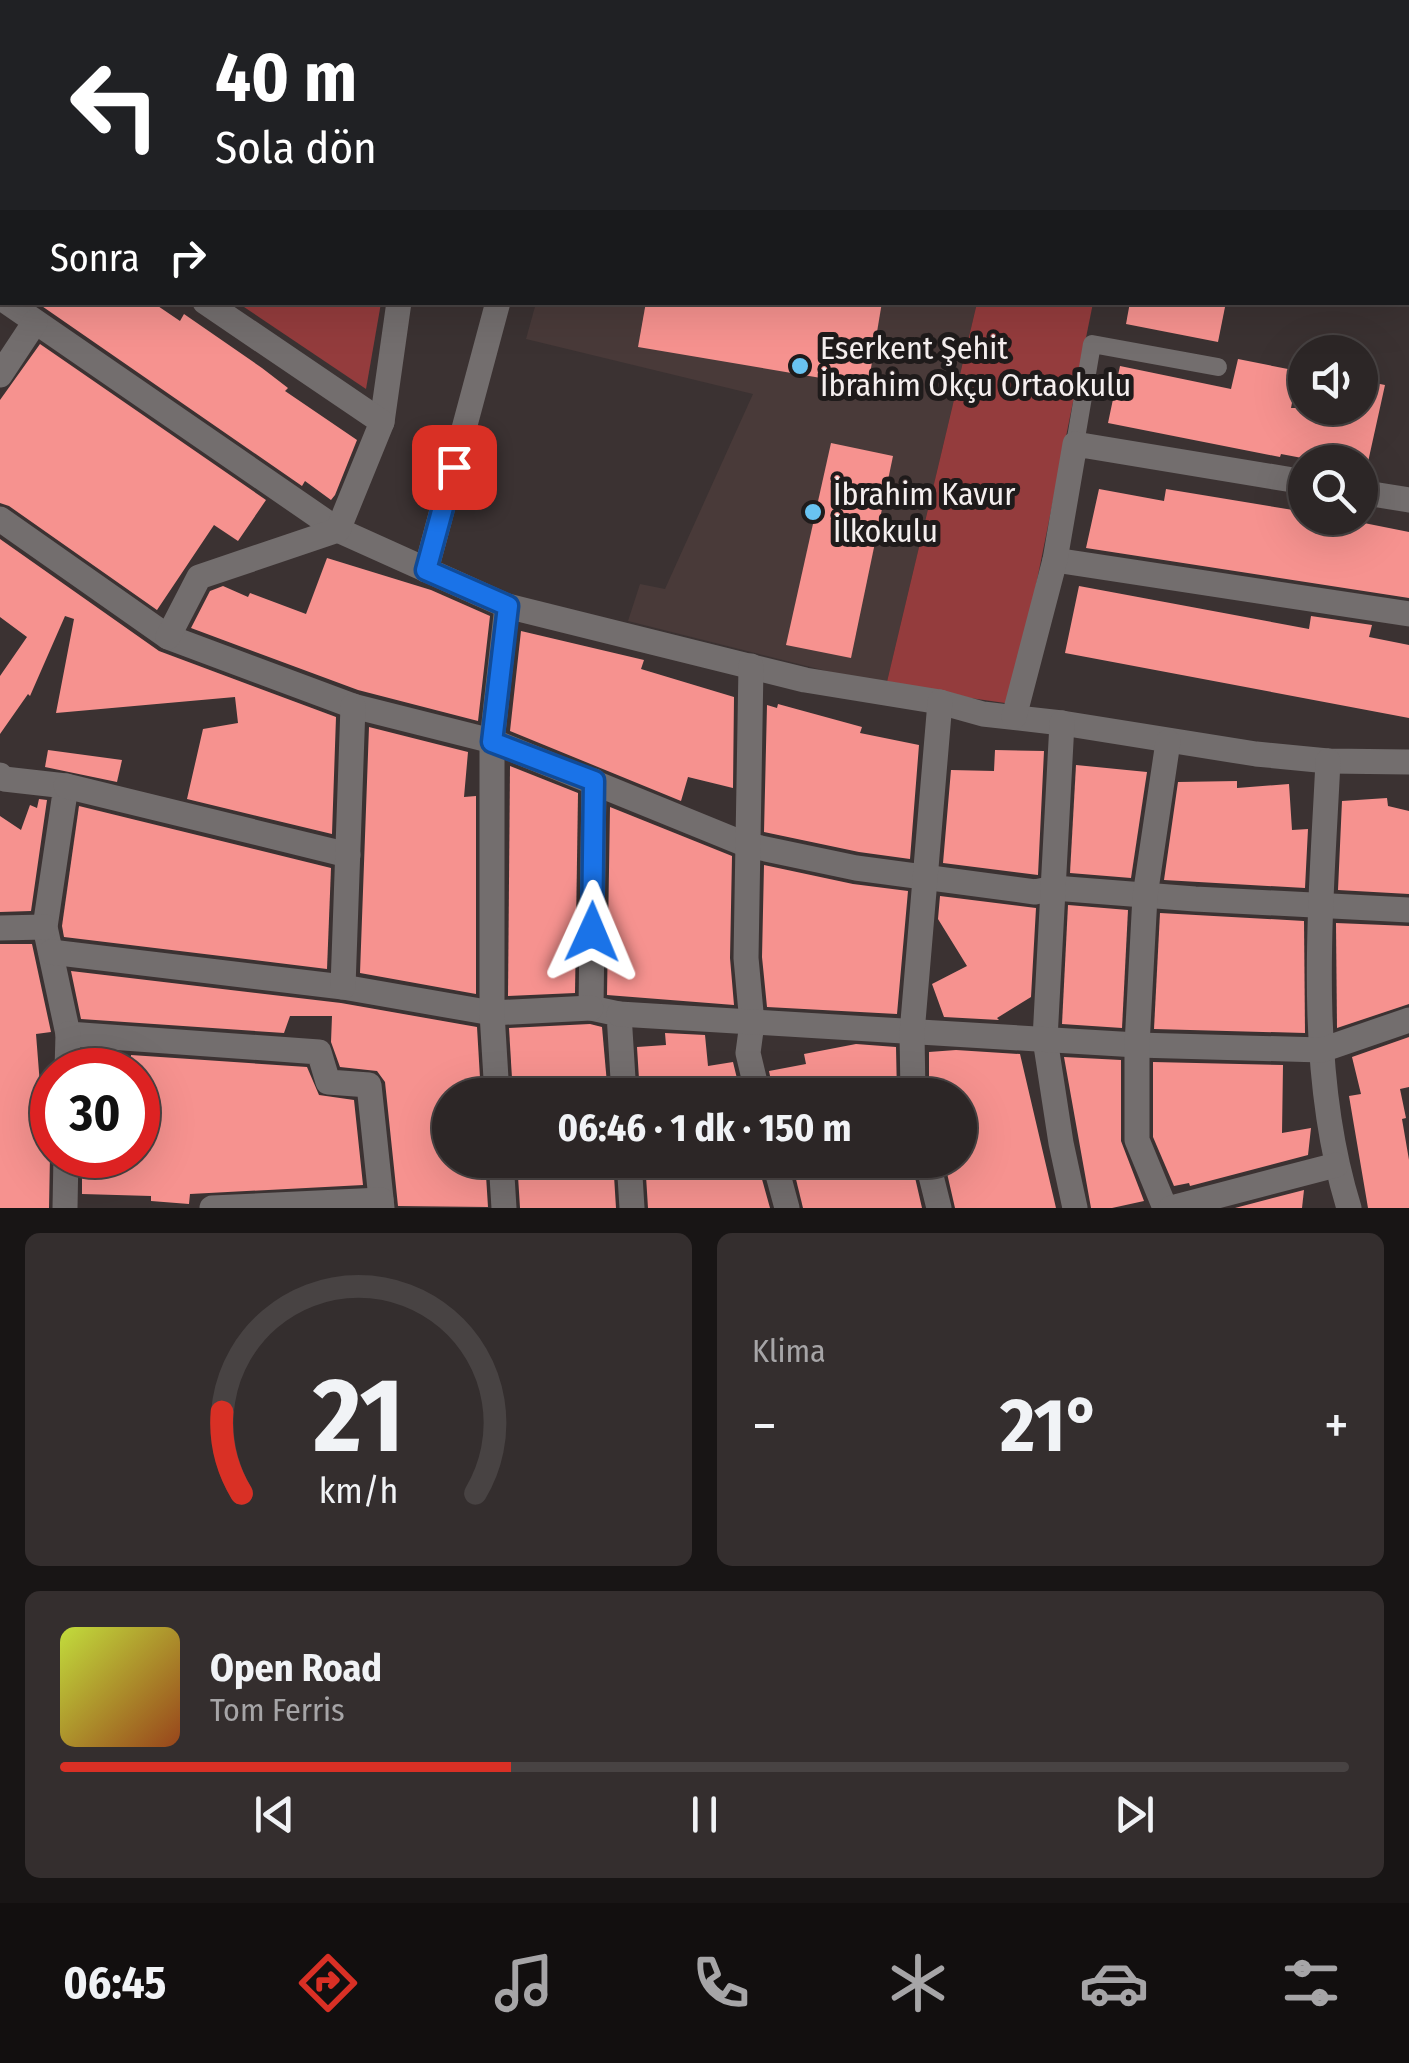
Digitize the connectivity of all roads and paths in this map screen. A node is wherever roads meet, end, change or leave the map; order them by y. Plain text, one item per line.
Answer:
1 (10, 305) edge
2 (210, 305) edge
3 (399, 305) edge
4 (497, 305) edge
5 (36, 322) junction
6 (1218, 367) dead end
7 (0, 375) edge
8 (382, 422) junction
9 (1075, 444) junction
10 (1288, 479) edge
11 (1378, 495) edge
12 (1409, 500) edge
13 (0, 519) edge
14 (338, 530) junction
15 (1054, 560) junction
16 (426, 570) junction
17 (508, 606) junction
18 (1409, 614) edge
19 (168, 638) junction
20 (751, 666) junction
21 (940, 702) junction
22 (352, 706) junction
23 (1014, 717) junction
24 (1062, 723) junction
25 (492, 742) junction
26 (1168, 742) junction
27 (1328, 761) junction
28 (1409, 762) edge
29 (0, 775) edge
30 (594, 781) junction
31 (66, 786) junction
32 (747, 844) junction
33 (348, 855) junction
34 (926, 878) junction
35 (1054, 888) junction
36 (1145, 896) junction
37 (1321, 906) junction
38 (1409, 910) edge
39 (0, 928) edge
40 (48, 939) junction
41 (343, 987) junction
42 (591, 1008) junction
43 (492, 1013) junction
44 (619, 1014) junction
45 (1409, 1020) edge
46 (752, 1023) junction
47 (68, 1034) junction
48 (912, 1034) junction
49 (1045, 1039) junction
50 (1137, 1045) junction
51 (68, 1048) edge
52 (1322, 1050) junction
53 (496, 1078) edge
54 (623, 1078) edge
55 (754, 1078) edge
56 (913, 1078) edge
57 (1336, 1165) junction
58 (65, 1178) edge
59 (502, 1178) edge
60 (630, 1178) edge
61 (779, 1178) edge
62 (932, 1178) edge
63 (382, 1204) edge
64 (64, 1208) edge
65 (212, 1208) edge
66 (504, 1208) edge
67 (632, 1208) edge
68 (787, 1208) edge
69 (939, 1208) edge
70 (1076, 1208) edge
71 (1168, 1208) edge
72 (1349, 1208) edge

1 - 5 street
2 - 8 street
3 - 8 street
4 - 16 street
5 - 7 street
5 - 14 street
6 - 9 lane
8 - 14 street
9 - 10 street
9 - 15 street
11 - 12 street
13 - 19 street
14 - 16 street
14 - 19 street
15 - 18 street
15 - 23 street
16 - 17 street
17 - 20 street
17 - 25 street
19 - 22 street
20 - 21 street
20 - 32 street
21 - 23 street
21 - 34 street
22 - 25 street
22 - 33 street
23 - 24 street
24 - 26 street
24 - 35 street
25 - 30 street
25 - 43 street
26 - 27 street
26 - 36 street
27 - 28 street
27 - 37 street
29 - 31 street
30 - 32 street
30 - 42 street
31 - 33 street
31 - 40 street
32 - 34 street
32 - 46 street
33 - 41 street
34 - 35 street
34 - 48 street
35 - 36 street
35 - 49 street
36 - 37 street
36 - 50 street
37 - 38 street
37 - 52 street
39 - 40 street
40 - 41 street
40 - 47 street
41 - 43 street
42 - 43 street
42 - 44 street
43 - 53 street
44 - 46 street
44 - 54 street
45 - 52 street
46 - 48 street
46 - 55 street
47 - 51 street
47 - 63 street
48 - 49 street
48 - 56 street
49 - 50 street
49 - 70 street
50 - 52 street
50 - 71 street
52 - 57 street
57 - 71 street
57 - 72 street
58 - 64 street
59 - 66 street
60 - 67 street
61 - 68 street
62 - 69 street
63 - 65 street

